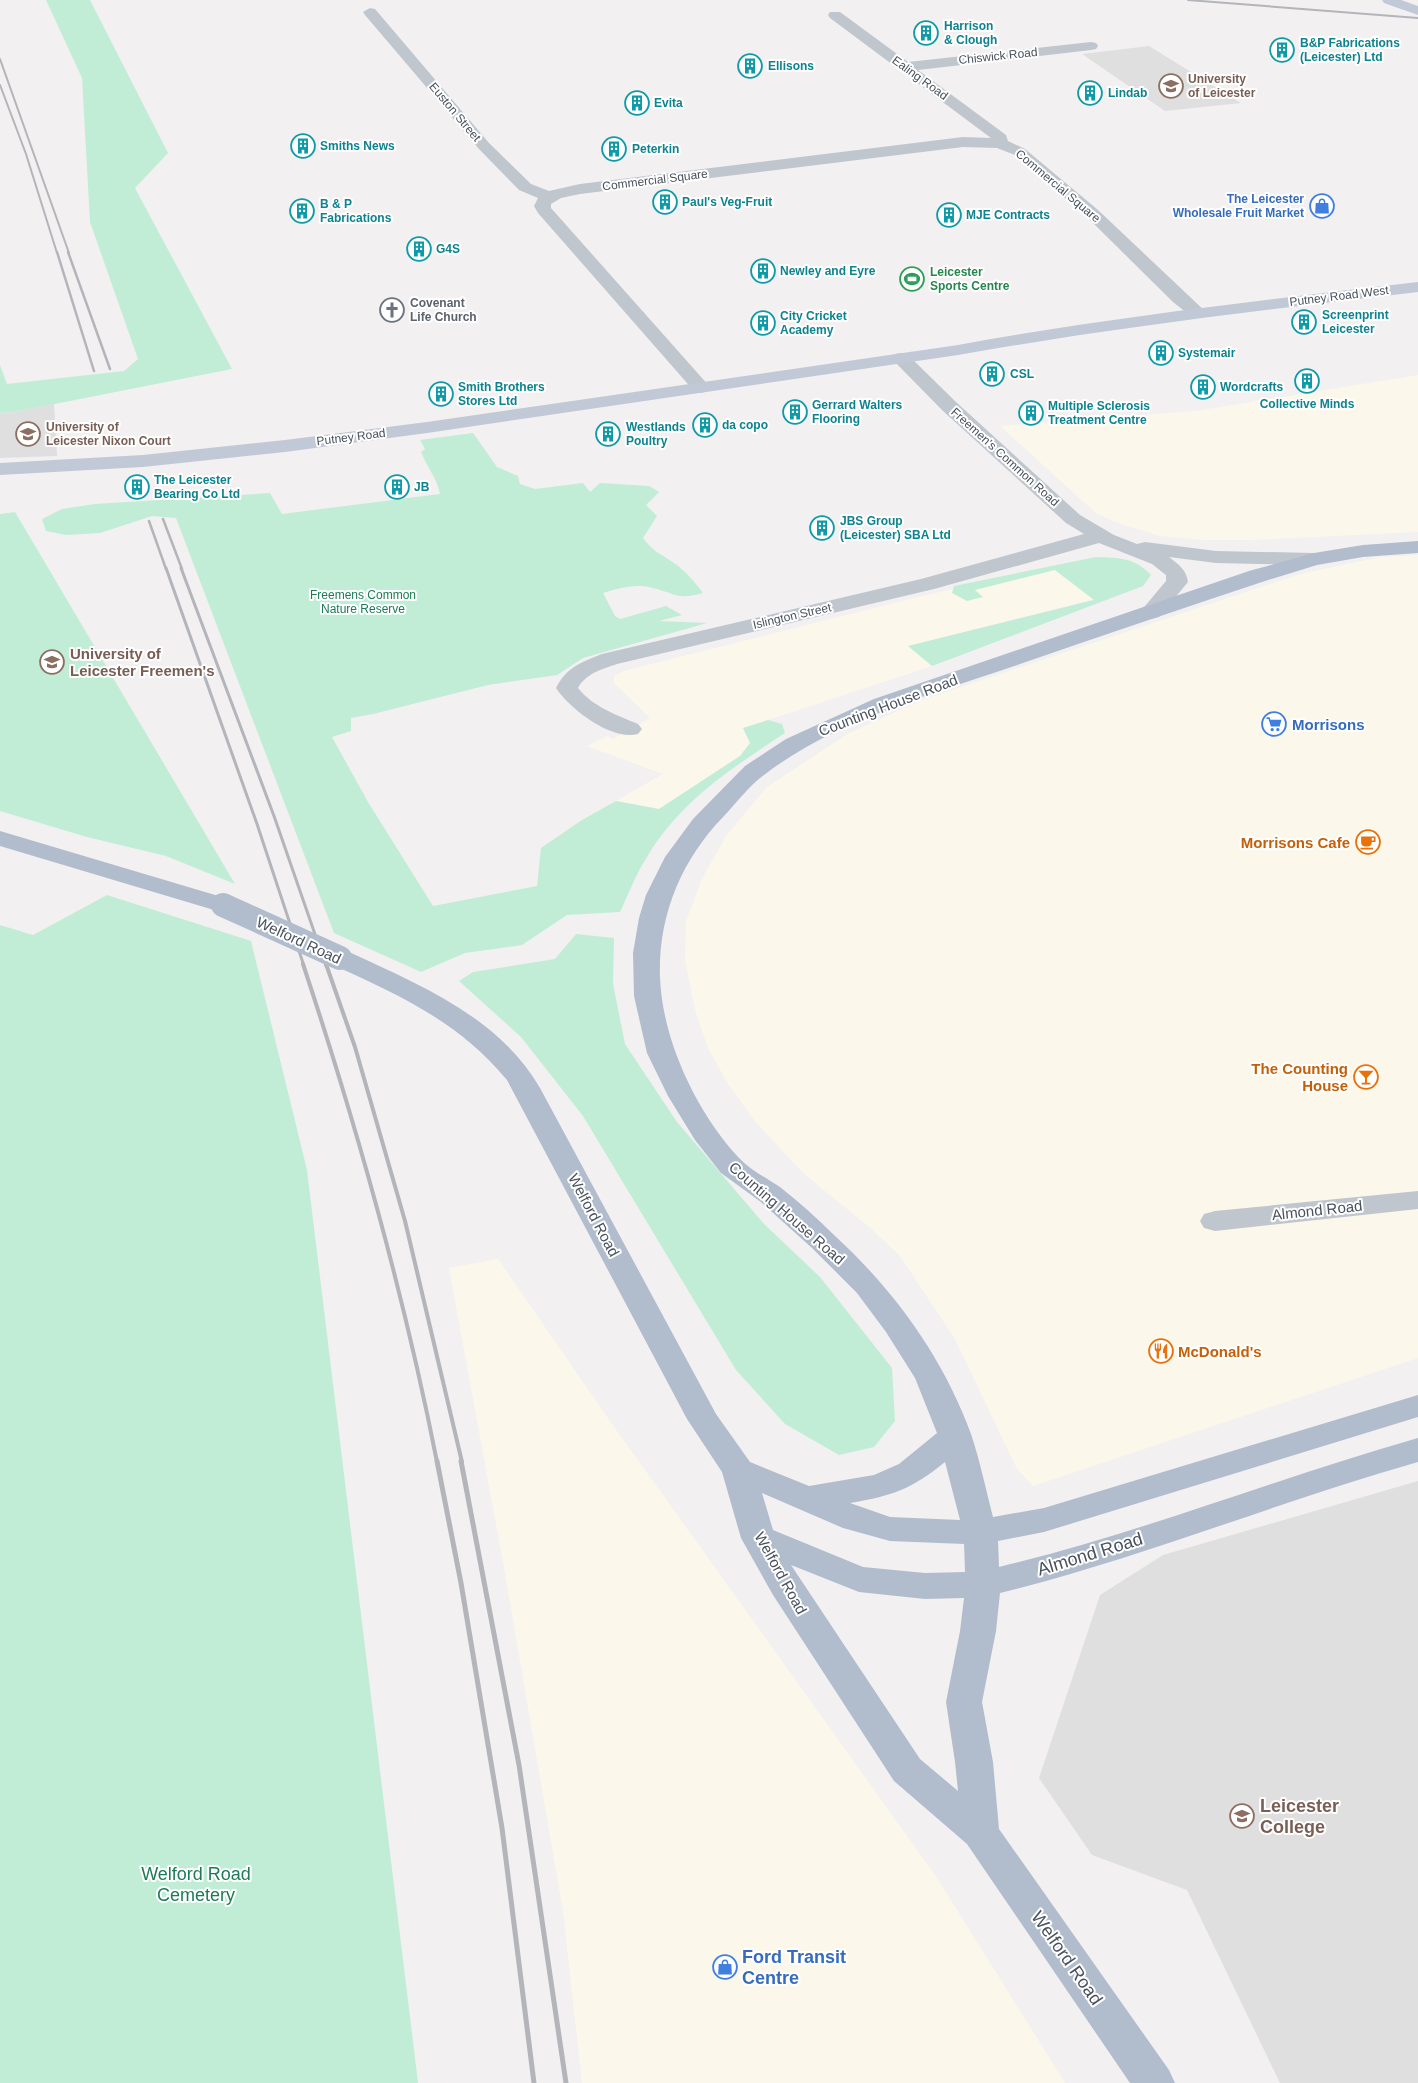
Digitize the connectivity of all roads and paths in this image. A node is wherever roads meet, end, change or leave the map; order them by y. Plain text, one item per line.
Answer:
1 (1388, 0) edge
2 (1418, 11) edge
3 (370, 12) dead end
4 (835, 15) dead end
5 (1091, 46) dead end
6 (905, 67) junction
7 (1000, 144) junction
8 (550, 197) junction
9 (1418, 287) edge
10 (1198, 313) junction
11 (901, 358) junction
12 (701, 387) junction
13 (0, 469) edge
14 (1110, 540) junction
15 (1418, 547) edge
16 (1314, 559) junction
17 (1151, 612) junction
18 (630, 730) dead end
19 (0, 838) edge
20 (1418, 1200) edge
21 (1216, 1221) dead end
22 (1418, 1406) edge
23 (954, 1436) junction
24 (1418, 1450) edge
25 (738, 1470) junction
26 (809, 1498) junction
27 (980, 1532) junction
28 (758, 1538) junction
29 (983, 1584) junction
30 (980, 1833) junction
31 (1154, 2083) edge

1 - 2 street
3 - 8 street, Euston Street
4 - 6 street, Ealing Road
5 - 6 street, Chiswick Road
6 - 7 street, Ealing Road
7 - 8 street, Commercial Square
7 - 10 street, Commercial Square
8 - 12 street
9 - 10 street, Putney Road West
10 - 11 street
11 - 12 street
11 - 14 street, Freemen's Common Road
12 - 13 street, Putney Road
14 - 16 street, Freemen's Common Road
14 - 17 street, Freemen's Common Road
14 - 18 street, Islington Street
15 - 16 main road, Freemen's Common Road
16 - 17 main road, Counting House Road
17 - 23 main road, Counting House Road
19 - 25 main road, Welford Road, bridge
20 - 21 street, Almond Road
22 - 27 main road
23 - 26 main road
23 - 27 main road, Counting House Road
24 - 29 main road, Almond Road
25 - 26 main road
25 - 28 main road, Welford Road
26 - 27 main road
27 - 29 main road, Counting House Road
28 - 29 main road, Almond Road
28 - 30 main road, Welford Road
29 - 30 main road
30 - 31 main road, Welford Road

